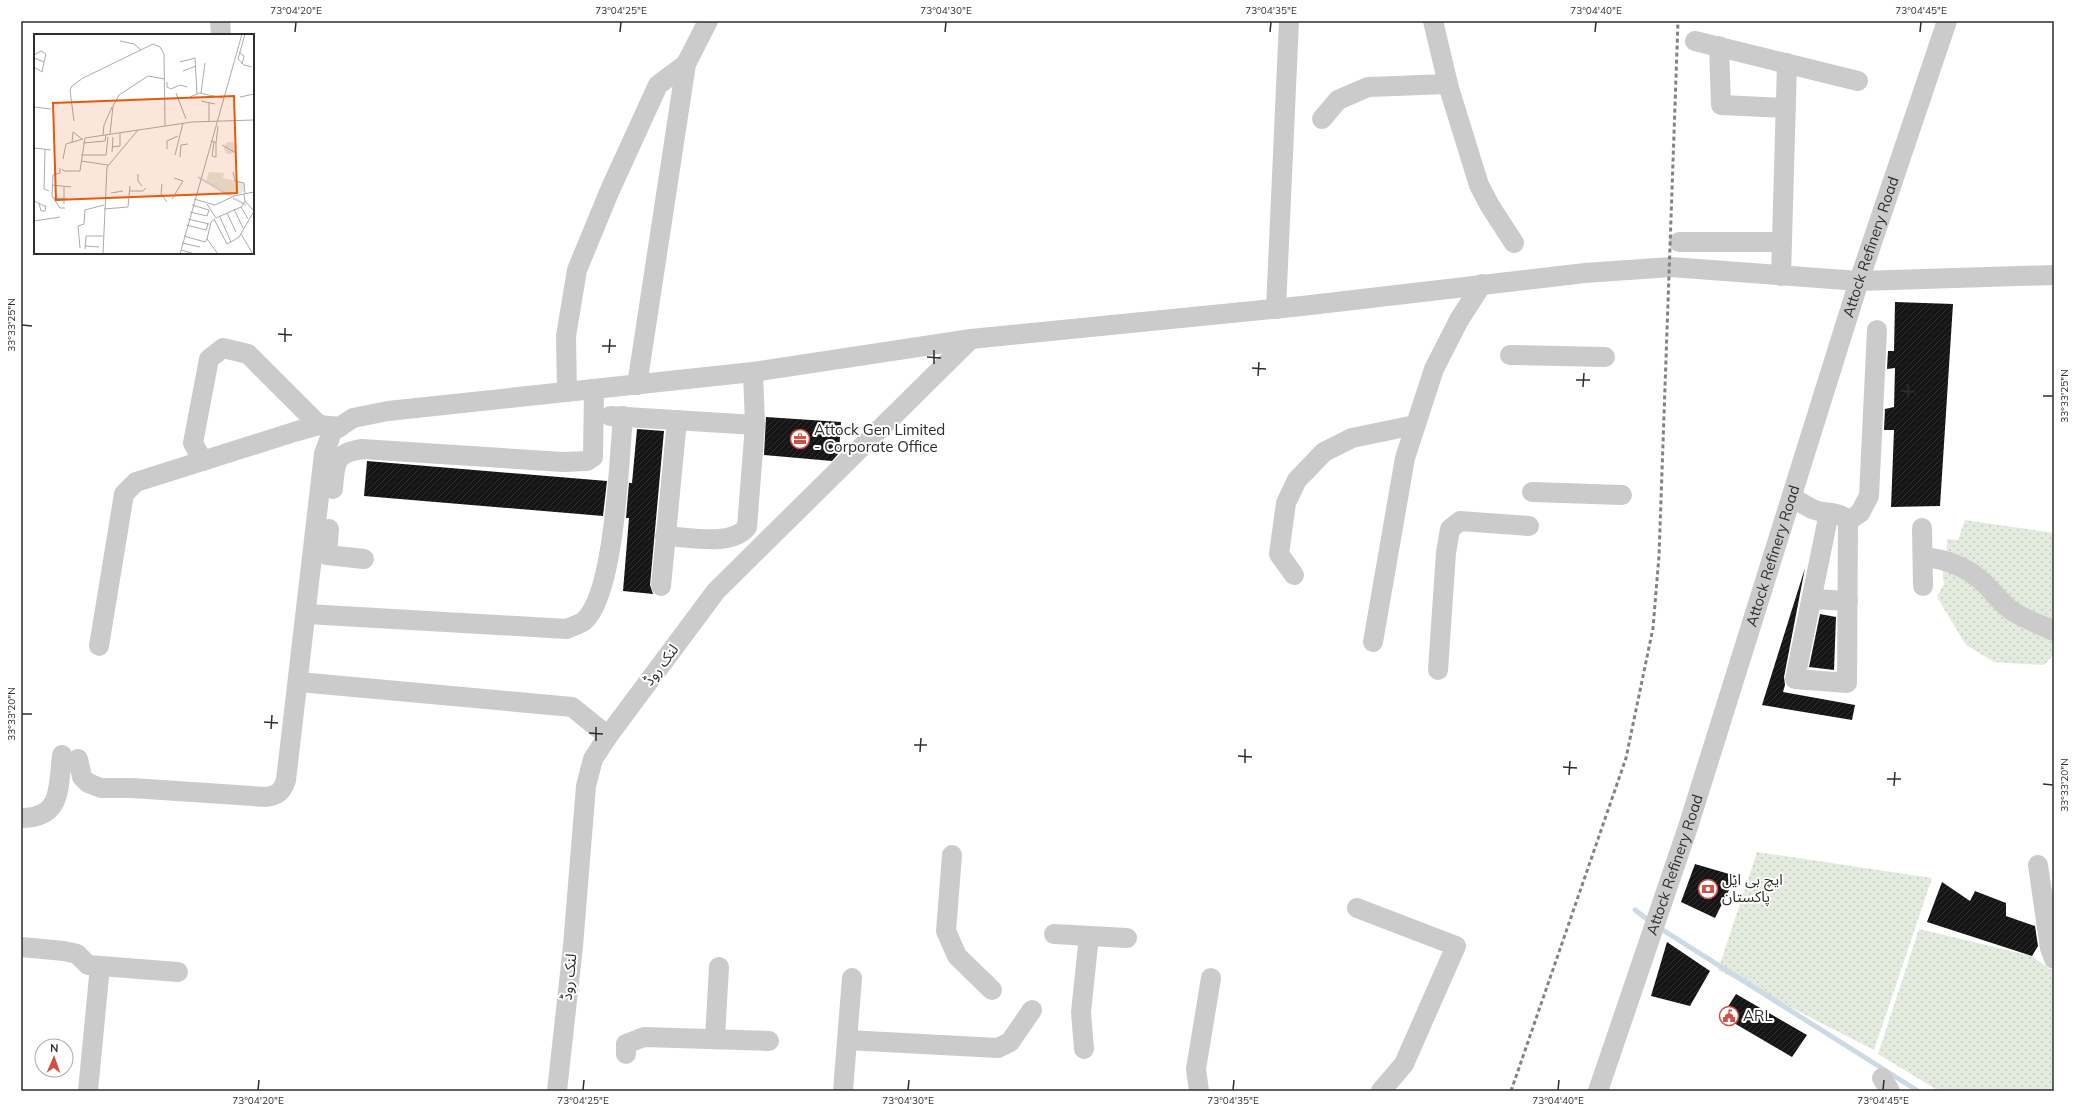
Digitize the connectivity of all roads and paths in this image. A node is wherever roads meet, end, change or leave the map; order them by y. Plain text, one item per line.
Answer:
1 (220, 21) edge
2 (708, 21) edge
3 (1289, 21) edge
4 (1433, 21) edge
5 (1947, 21) edge
6 (221, 34) edge
7 (1695, 40) dead end
8 (1719, 46) junction
9 (1788, 63) junction
10 (686, 64) junction
11 (1858, 81) dead end
12 (1448, 84) junction
13 (1786, 108) junction
14 (1322, 120) dead end
15 (1679, 242) dead end
16 (1782, 242) junction
17 (1514, 243) dead end
18 (1780, 276) junction
19 (2054, 276) edge
20 (1859, 281) junction
21 (1482, 284) junction
22 (1276, 309) junction
23 (1877, 330) dead end
24 (971, 339) junction
25 (1510, 355) dead end
26 (1605, 357) dead end
27 (753, 372) junction
28 (637, 385) junction
29 (594, 390) junction
30 (567, 392) junction
31 (594, 414) junction
32 (623, 416) junction
33 (678, 420) junction
34 (319, 425) junction
35 (755, 425) junction
36 (1415, 425) junction
37 (340, 427) junction
38 (203, 461) junction
39 (1532, 492) dead end
40 (1622, 495) dead end
41 (1792, 497) junction
42 (1829, 512) junction
43 (1848, 521) junction
44 (1529, 526) dead end
45 (1922, 528) dead end
46 (666, 536) junction
47 (1923, 557) junction
48 (364, 559) dead end
49 (1294, 575) dead end
50 (661, 586) dead end
51 (1923, 586) dead end
52 (1812, 599) junction
53 (1848, 601) junction
54 (307, 614) junction
55 (2054, 631) edge
56 (1373, 642) dead end
57 (99, 646) dead end
58 (1438, 670) dead end
59 (299, 682) junction
60 (608, 736) junction
61 (21, 818) edge
62 (952, 855) dead end
63 (2038, 865) dead end
64 (1357, 908) dead end
65 (1054, 934) dead end
66 (1089, 936) junction
67 (1127, 938) dead end
68 (21, 947) edge
69 (2054, 959) edge
70 (100, 966) junction
71 (718, 967) dead end
72 (178, 972) dead end
73 (852, 978) dead end
74 (1211, 978) dead end
75 (992, 990) dead end
76 (1032, 1010) dead end
77 (715, 1038) junction
78 (847, 1040) junction
79 (769, 1041) dead end
80 (1084, 1049) dead end
81 (626, 1054) dead end
82 (88, 1091) edge
83 (557, 1091) edge
84 (843, 1091) edge
85 (1199, 1091) edge
86 (1381, 1091) edge
87 (1598, 1091) edge

1 - 6 street
2 - 10 street
3 - 22 street
4 - 12 street
5 - 20 street, Attock Refinery Road
7 - 8 street
8 - 9 street
8 - 13 street
9 - 11 street
9 - 13 street
10 - 28 street
10 - 30 street
12 - 14 street
12 - 17 street
13 - 16 street
15 - 16 street
16 - 18 street
18 - 20 street
18 - 21 street
19 - 20 street
20 - 41 street, Attock Refinery Road
21 - 22 street
21 - 36 street
22 - 24 street
23 - 43 street
24 - 27 street
24 - 60 street, لنک روڈ
25 - 26 street
27 - 28 street
27 - 35 street
28 - 29 street
29 - 30 street
29 - 31 street
30 - 37 street
31 - 32 street
31 - 48 street
32 - 33 street
32 - 54 street
33 - 35 street
33 - 46 street
34 - 37 street
34 - 38 street
34 - 38 street
35 - 46 street
36 - 49 street
36 - 56 street
37 - 54 street
38 - 57 street
39 - 40 street
41 - 42 street
41 - 87 street, Attock Refinery Road
42 - 43 street
42 - 52 street
43 - 53 street
44 - 58 street
45 - 47 street
46 - 50 street
47 - 51 street
47 - 55 street
52 - 53 street
52 - 53 street
54 - 59 street
59 - 60 street
59 - 61 street
60 - 83 street, لنک روڈ
62 - 75 street
63 - 69 street
64 - 86 street
65 - 66 street
66 - 67 street
66 - 80 street
68 - 70 street
70 - 72 street
70 - 82 street
71 - 77 street
73 - 78 street
74 - 85 street
76 - 78 street
77 - 79 street
77 - 81 street
78 - 84 street

